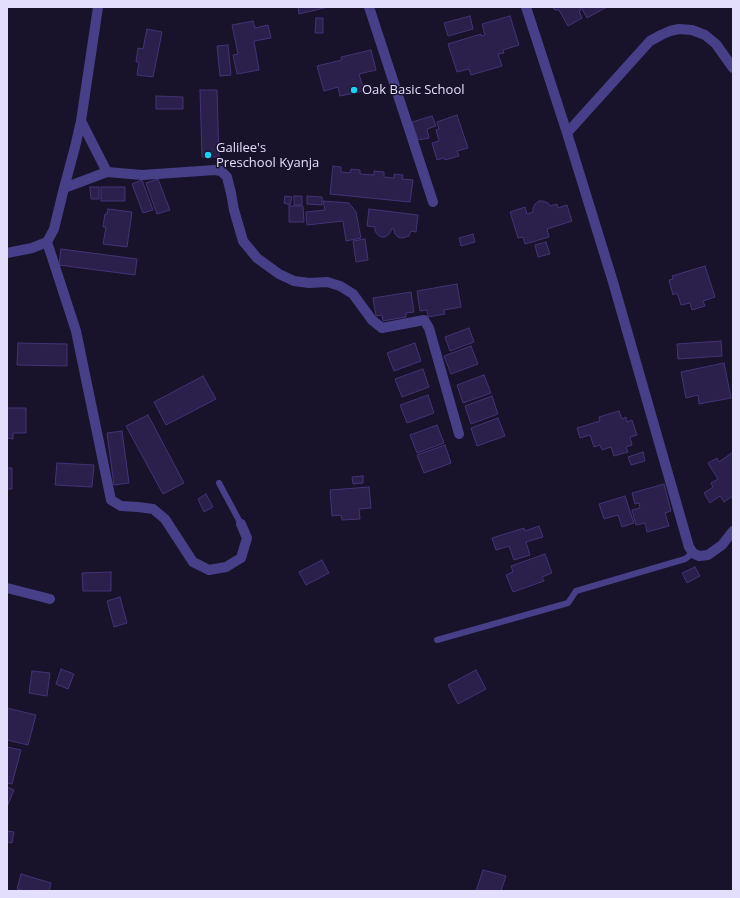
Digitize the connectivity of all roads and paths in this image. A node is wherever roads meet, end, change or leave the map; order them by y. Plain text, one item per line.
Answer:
1 (98, 7) edge
2 (369, 7) edge
3 (526, 7) edge
4 (733, 68) edge
5 (81, 121) junction
6 (567, 133) junction
7 (108, 172) junction
8 (64, 188) junction
9 (433, 202) dead end
10 (47, 242) junction
11 (7, 253) edge
12 (458, 434) dead end
13 (219, 483) dead end
14 (241, 524) joint
15 (733, 531) edge
16 (693, 553) junction
17 (7, 588) edge
18 (50, 599) dead end
19 (437, 640) dead end

1 - 5 street
2 - 9 street
3 - 6 street
4 - 6 street
5 - 7 street
5 - 8 street
6 - 16 street
7 - 8 street
7 - 12 street
8 - 10 street
10 - 11 street
10 - 14 street
13 - 14 lane
15 - 16 street
16 - 19 lane
17 - 18 street

